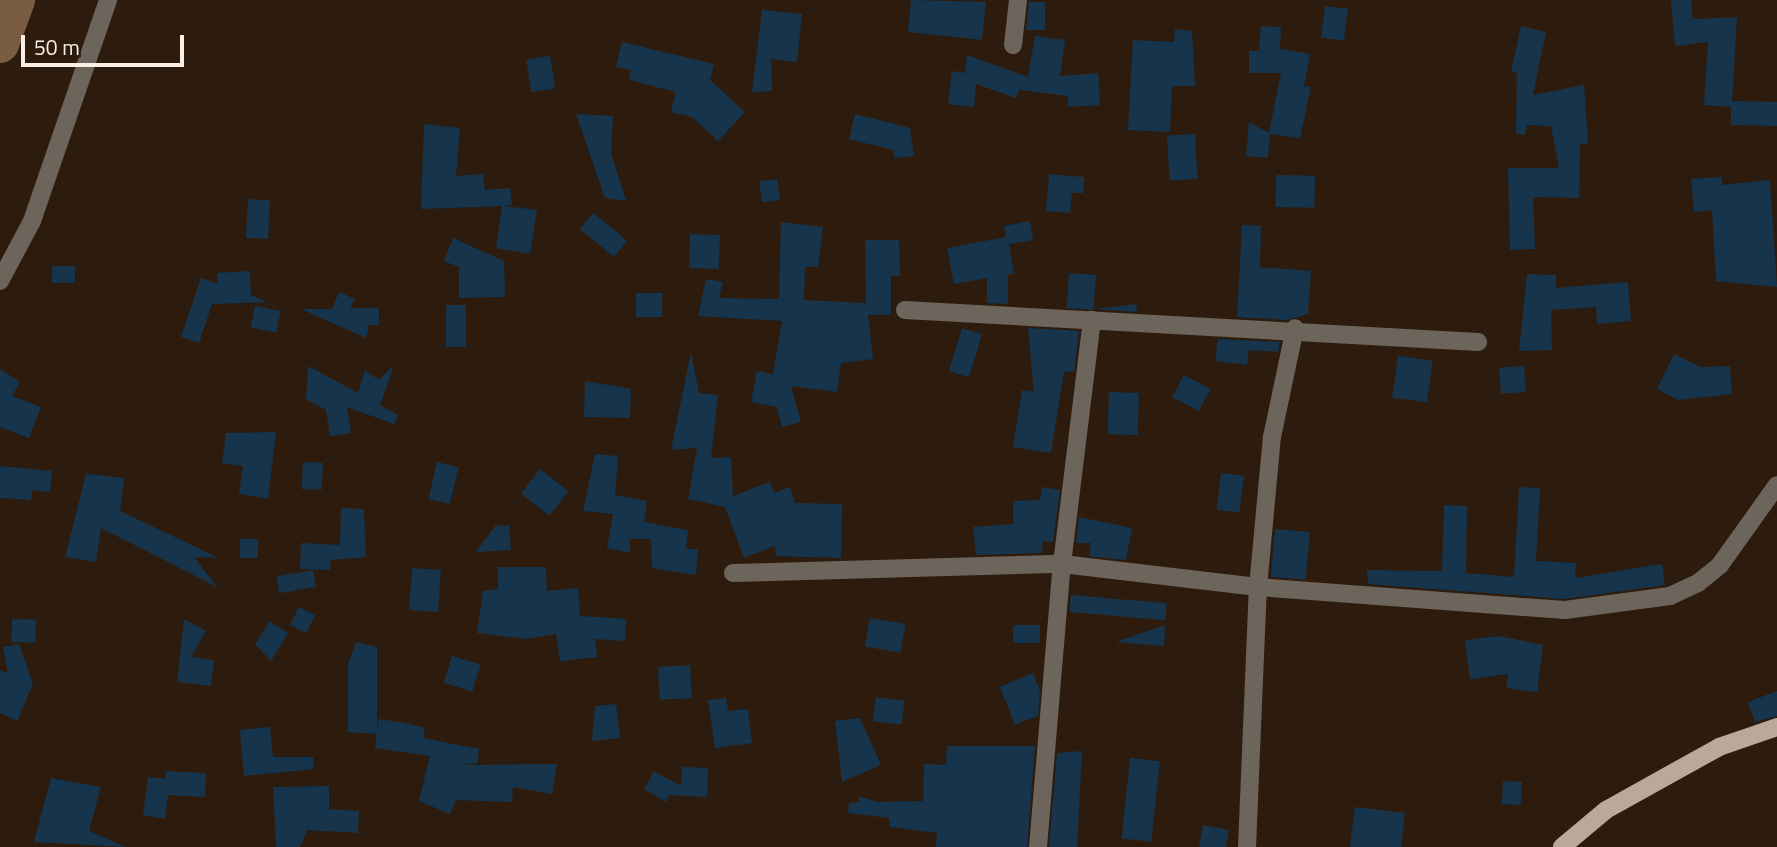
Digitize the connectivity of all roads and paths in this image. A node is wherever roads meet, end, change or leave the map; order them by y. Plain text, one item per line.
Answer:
1 (108, 0) edge
2 (1018, 0) edge
3 (1013, 45) dead end
4 (0, 281) edge
5 (905, 310) dead end
6 (1092, 320) junction
7 (1295, 328) junction
8 (1478, 342) dead end
9 (1777, 485) edge
10 (1062, 564) junction
11 (733, 573) dead end
12 (1258, 587) junction
13 (1777, 727) edge
14 (1038, 847) edge
15 (1247, 847) edge
16 (1562, 847) edge

1 - 4 street
2 - 3 street
5 - 6 street
6 - 7 street
6 - 10 street
7 - 8 street
7 - 12 street
9 - 12 street
10 - 11 street
10 - 12 street
10 - 14 street
12 - 15 street
13 - 16 main road

